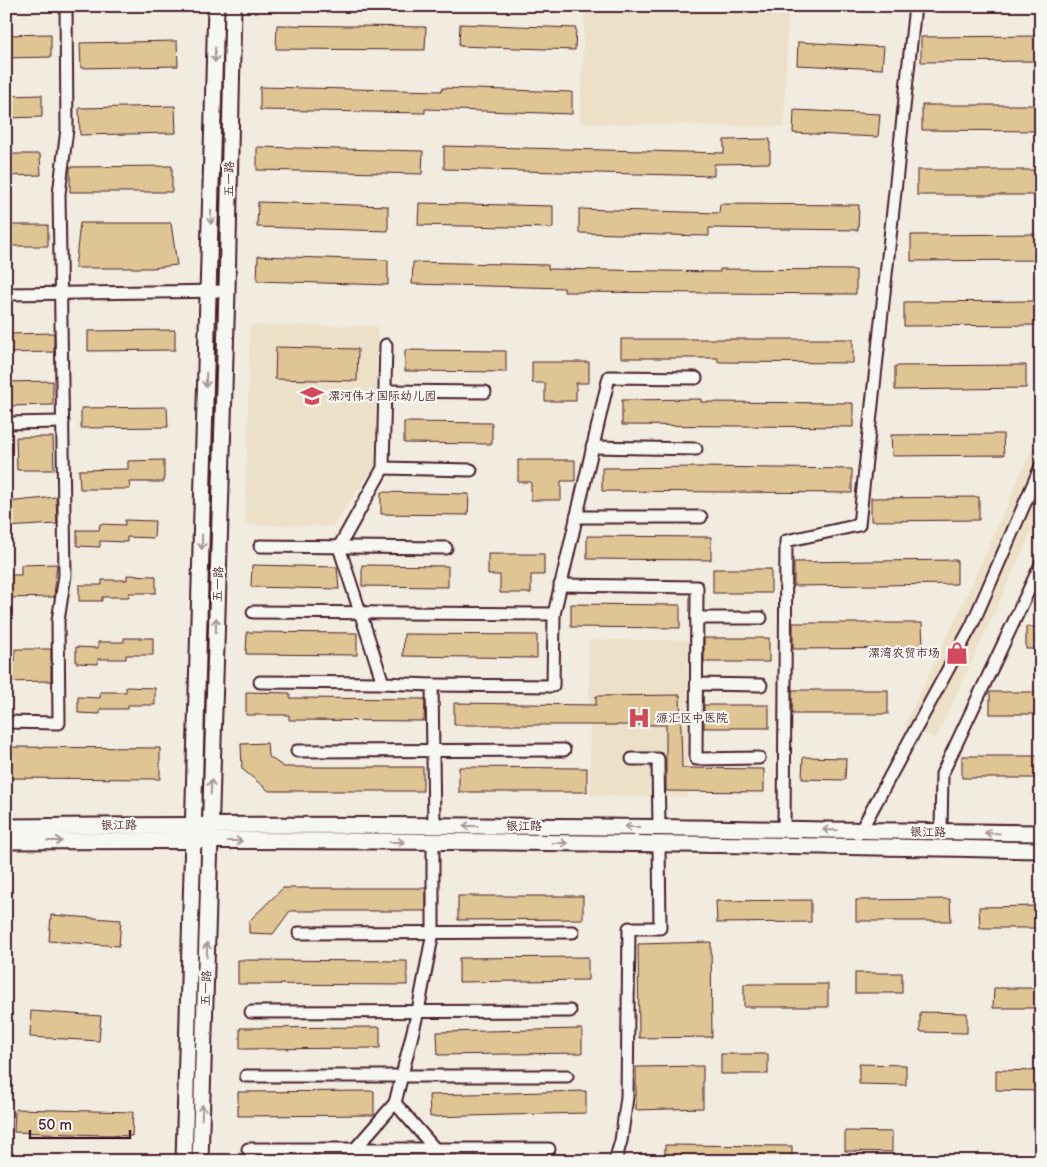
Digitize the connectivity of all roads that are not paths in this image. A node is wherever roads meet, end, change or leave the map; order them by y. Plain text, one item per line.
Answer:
1 (66, 6) edge
2 (216, 6) edge
3 (233, 6) edge
4 (915, 6) edge
5 (209, 291) junction
6 (227, 291) junction
7 (61, 293) junction
8 (6, 294) edge
9 (386, 345) dead end
10 (696, 378) dead end
11 (385, 392) junction
12 (485, 392) dead end
13 (63, 422) junction
14 (6, 423) edge
15 (592, 448) junction
16 (696, 450) dead end
17 (1041, 466) edge
18 (383, 468) junction
19 (471, 470) dead end
20 (576, 517) junction
21 (701, 517) dead end
22 (260, 546) dead end
23 (339, 547) junction
24 (446, 548) dead end
25 (1041, 564) edge
26 (560, 585) junction
27 (252, 612) dead end
28 (360, 614) junction
29 (554, 614) junction
30 (697, 618) junction
31 (761, 618) dead end
32 (260, 682) dead end
33 (383, 683) junction
34 (697, 684) junction
35 (432, 685) junction
36 (761, 685) dead end
37 (6, 722) edge
38 (564, 750) dead end
39 (298, 751) dead end
40 (433, 751) junction
41 (758, 758) dead end
42 (632, 759) dead end
43 (194, 824) junction
44 (210, 824) junction
45 (6, 826) edge
46 (434, 826) junction
47 (659, 827) junction
48 (784, 829) junction
49 (861, 830) junction
50 (940, 832) junction
51 (1041, 834) edge
52 (194, 840) junction
53 (210, 840) junction
54 (6, 842) edge
55 (433, 842) junction
56 (659, 844) junction
57 (784, 845) junction
58 (940, 848) junction
59 (1041, 850) edge
60 (299, 932) dead end
61 (433, 932) junction
62 (573, 932) dead end
63 (418, 1011) junction
64 (570, 1011) dead end
65 (251, 1012) dead end
66 (246, 1076) dead end
67 (402, 1076) junction
68 (567, 1076) dead end
69 (395, 1104) junction
70 (355, 1149) junction
71 (436, 1149) junction
72 (549, 1149) dead end
73 (248, 1150) dead end
74 (321, 1155) edge
75 (472, 1155) edge
76 (184, 1161) edge
77 (200, 1161) edge
78 (615, 1161) edge

1 - 7 street
2 -> 5 street, 五一路
3 - 6 street, 五一路
4 - 48 street
5 - 6 street
5 - 7 street
5 -> 43 street, 五一路
44 -> 6 street, 五一路
7 - 8 street
7 - 13 street
9 - 11 street
10 - 15 street
11 - 12 street
11 - 18 street
13 - 14 street
13 - 37 street
15 - 16 street
15 - 20 street
17 - 49 street
18 - 19 street
18 - 23 street
20 - 21 street
20 - 26 street
22 - 23 street
23 - 24 street
23 - 28 street
25 - 50 street
26 - 29 street
26 - 30 street
27 - 28 street
28 - 29 street
28 - 33 street
29 - 35 street
30 - 31 street
30 - 34 street
32 - 33 street
33 - 35 street
34 - 36 street
34 - 41 street
35 - 40 street
38 - 40 street
39 - 40 street
40 - 46 street
42 - 47 street
43 - 44 street, 银江路
43 - 45 street, 银江路
43 - 52 street, 五一路
44 - 46 street, 银江路
44 - 53 street, 五一路
47 -> 46 street, 银江路
46 - 55 street
47 - 48 street, 银江路
47 - 56 street
49 -> 48 street, 银江路
48 - 57 street
49 - 50 street, 银江路
51 -> 50 street, 银江路
50 - 58 street
52 - 53 street, 银江路
54 -> 52 street, 银江路
52 - 76 street, 五一路
53 -> 55 street, 银江路
77 -> 53 street, 五一路
55 -> 56 street, 银江路
55 - 61 street
56 - 57 street, 银江路
56 - 78 street
57 - 58 street, 银江路
58 - 59 street, 银江路
60 - 61 street
61 - 62 street
61 - 63 street
63 - 64 street
63 - 65 street
63 - 67 street
66 - 67 street
67 - 68 street
67 - 69 street
69 - 70 street
69 - 71 street
70 - 71 street
70 - 74 street
71 - 75 street
72 - 75 street
73 - 74 street

